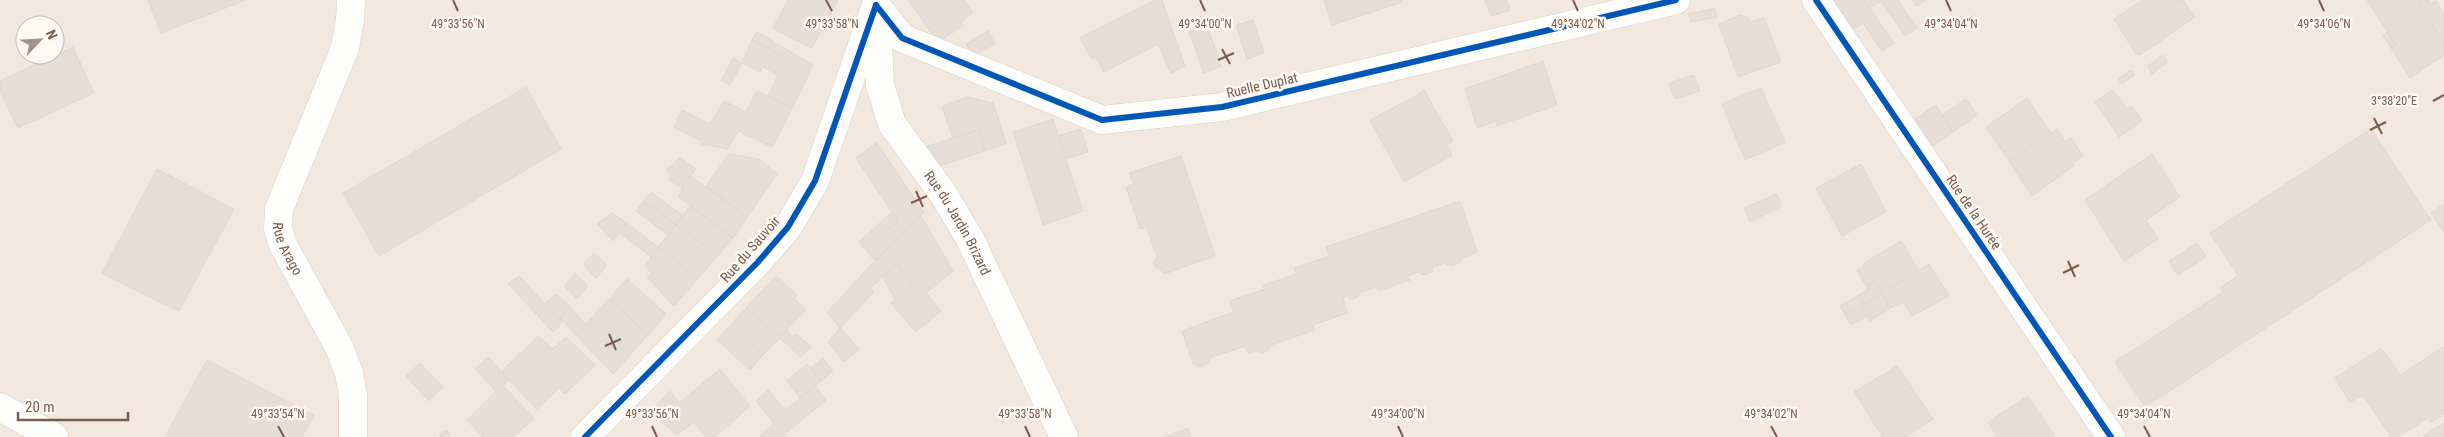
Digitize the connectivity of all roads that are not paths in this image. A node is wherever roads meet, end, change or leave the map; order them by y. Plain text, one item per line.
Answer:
1 (351, 0) edge
2 (1676, 0) edge
3 (1816, 0) edge
4 (876, 3) edge
5 (0, 407) edge
6 (0, 412) edge
7 (9, 437) edge
8 (54, 437) edge
9 (353, 437) edge
10 (586, 437) edge
11 (1064, 437) edge
12 (2110, 437) edge

1 - 9 street, Rue Arago
2 - 4 street, Ruelle Duplat
3 - 12 street, Rue de la Hurée
4 - 10 street, Rue du Sauvoir
4 - 11 street, Rue du Jardin Brizard
5 - 8 street
6 - 7 street

